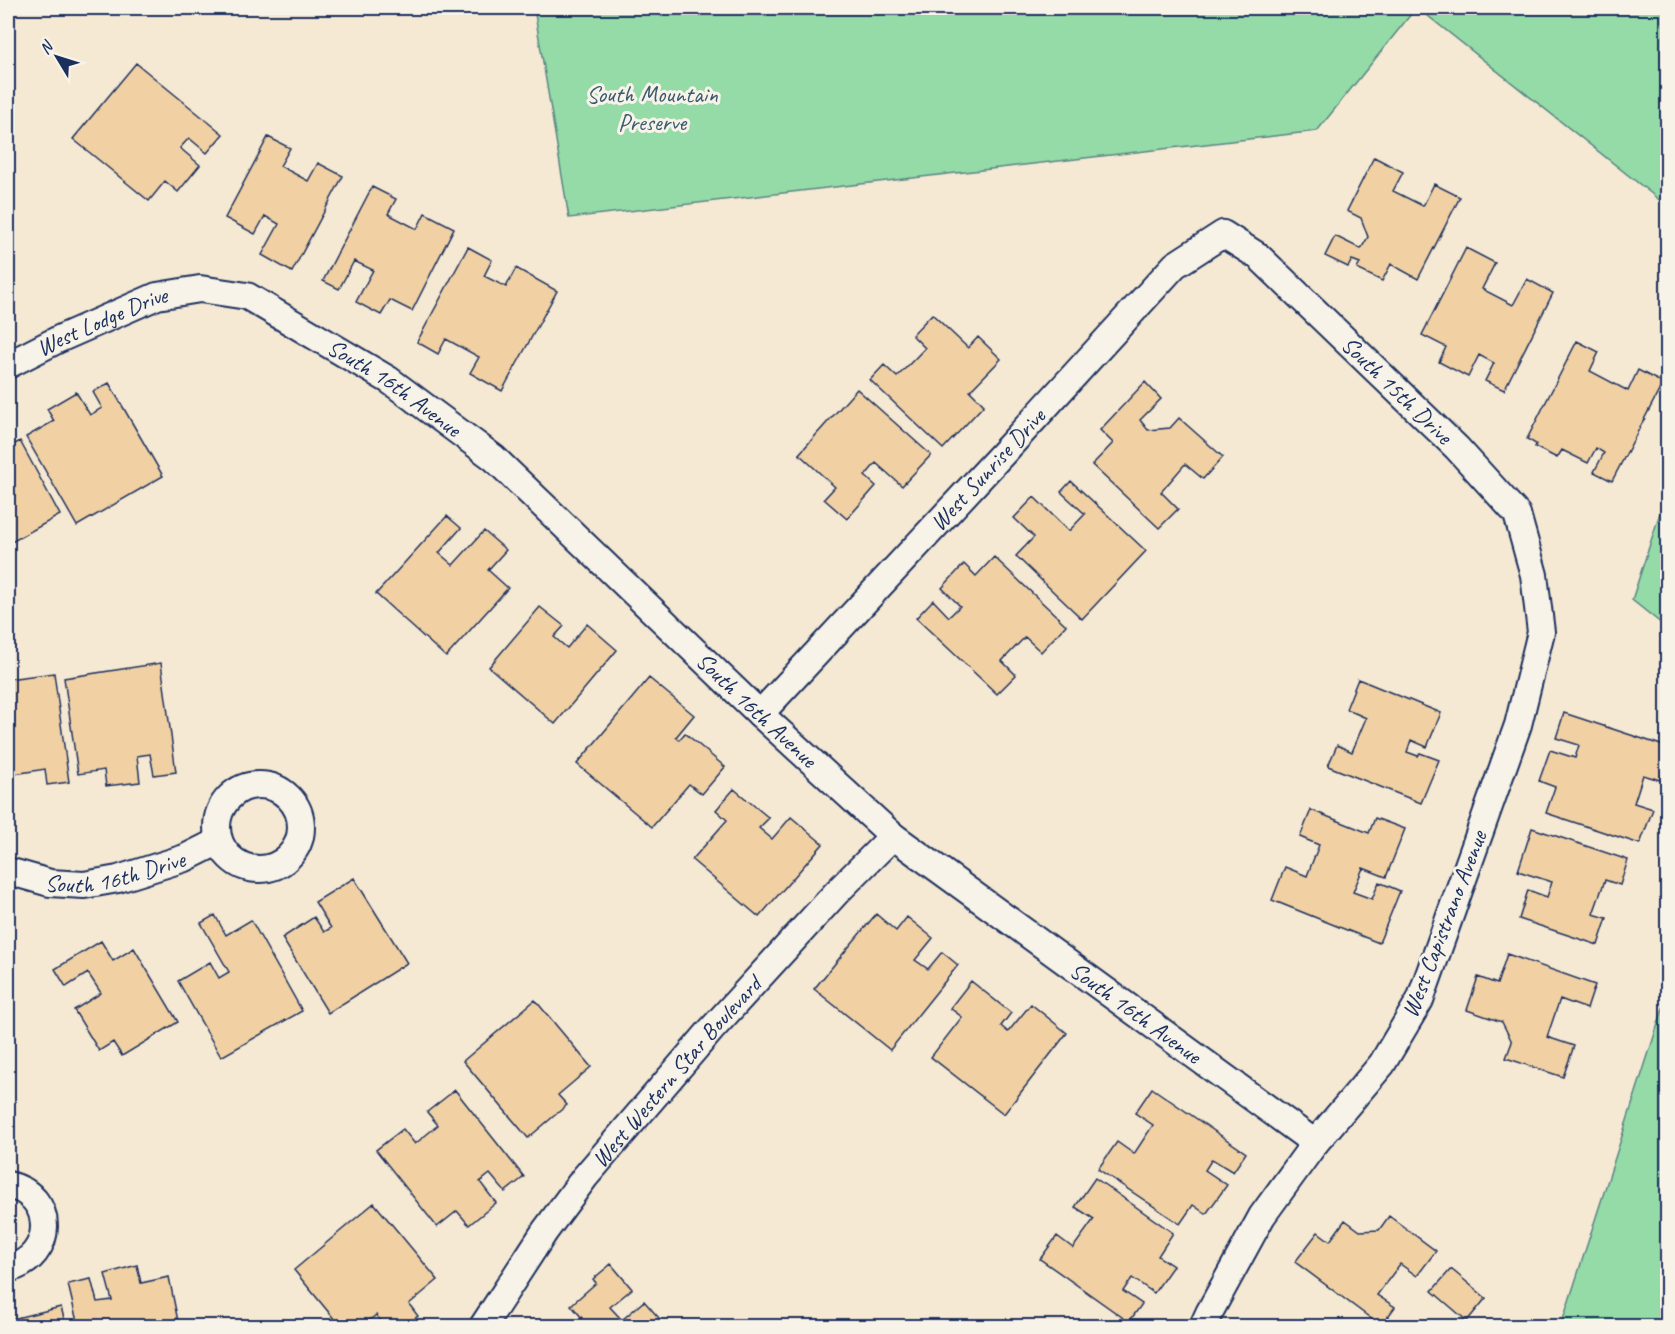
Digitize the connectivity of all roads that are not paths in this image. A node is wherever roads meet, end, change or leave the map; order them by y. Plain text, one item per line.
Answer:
1 (1223, 234) joint
2 (200, 289) joint
3 (8, 365) edge
4 (1534, 575) joint
5 (760, 714) junction
6 (893, 836) junction
7 (219, 841) dead end
8 (8, 871) edge
9 (1315, 1143) junction
10 (8, 1185) edge
11 (8, 1269) edge
12 (483, 1326) edge
13 (1203, 1326) edge

1 - 4 street, South 15th Drive
1 - 5 street, West Sunrise Drive
2 - 3 street, West Lodge Drive
2 - 5 street, South 16th Avenue
4 - 9 street, West Capistrano Avenue
5 - 6 street, South 16th Avenue
6 - 9 street, South 16th Avenue
6 - 12 street, West Western Star Boulevard
7 - 8 street, South 16th Drive
9 - 13 street, West Capistrano Avenue
10 - 11 street

